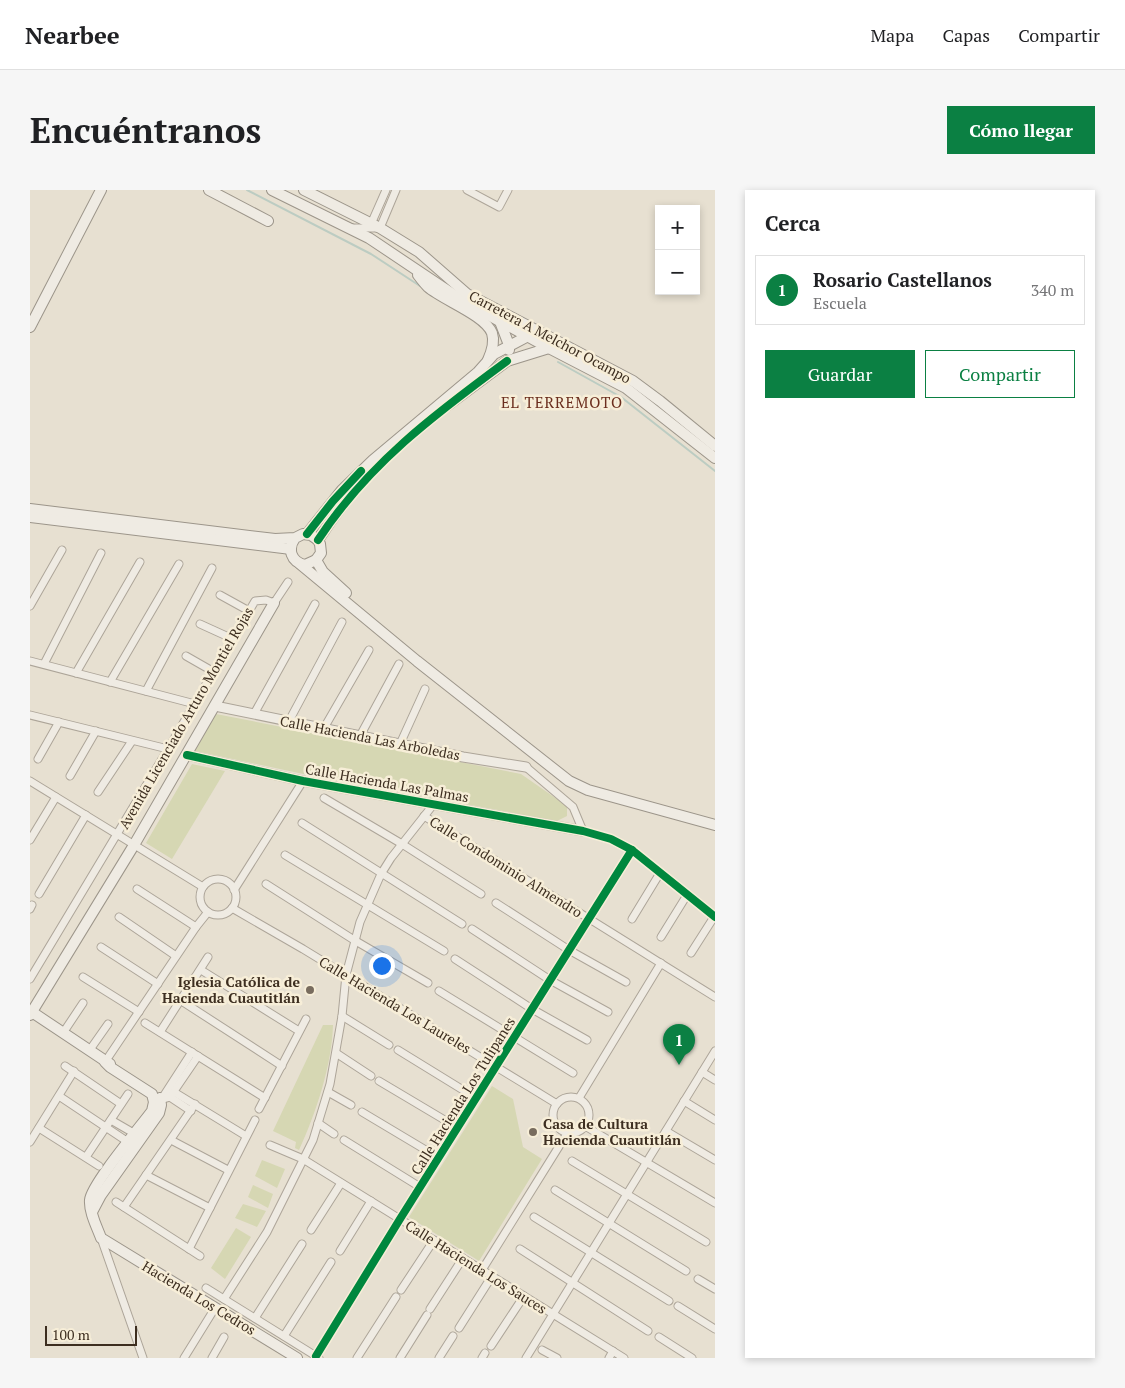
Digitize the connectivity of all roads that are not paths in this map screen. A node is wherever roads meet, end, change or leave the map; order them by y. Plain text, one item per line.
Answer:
1 (94, 190) edge
2 (101, 190) edge
3 (209, 190) edge
4 (220, 190) edge
5 (272, 190) edge
6 (304, 190) edge
7 (386, 190) edge
8 (396, 190) edge
9 (468, 190) edge
10 (508, 190) edge
11 (376, 226) junction
12 (351, 228) junction
13 (409, 264) junction
14 (481, 301) junction
15 (30, 316) edge
16 (501, 321) junction
17 (30, 327) edge
18 (527, 336) junction
19 (509, 345) junction
20 (549, 348) junction
21 (507, 361) junction
22 (487, 363) junction
23 (633, 381) junction
24 (715, 446) edge
25 (715, 458) edge
26 (30, 509) edge
27 (30, 516) edge
28 (307, 534) junction
29 (295, 538) junction
30 (318, 540) junction
31 (291, 549) junction
32 (62, 550) dead end
33 (101, 553) dead end
34 (316, 560) junction
35 (140, 562) dead end
36 (179, 564) dead end
37 (300, 564) junction
38 (212, 568) dead end
39 (288, 582) dead end
40 (220, 595) dead end
41 (274, 603) junction
42 (315, 604) dead end
43 (30, 606) edge
44 (249, 611) junction
45 (342, 622) dead end
46 (200, 624) dead end
47 (232, 640) junction
48 (369, 650) dead end
49 (186, 656) dead end
50 (30, 661) edge
51 (44, 664) junction
52 (399, 664) dead end
53 (214, 672) junction
54 (76, 673) junction
55 (110, 682) junction
56 (425, 689) dead end
57 (146, 691) junction
58 (195, 704) junction
59 (215, 706) junction
60 (254, 714) junction
61 (30, 715) edge
62 (289, 721) junction
63 (59, 722) junction
64 (324, 728) junction
65 (96, 731) junction
66 (360, 736) junction
67 (132, 741) junction
68 (400, 744) junction
69 (168, 750) junction
70 (187, 755) junction
71 (38, 759) dead end
72 (526, 767) joint
73 (70, 776) dead end
74 (30, 781) edge
75 (303, 781) junction
76 (98, 792) dead end
77 (56, 797) junction
78 (324, 798) dead end
79 (433, 805) junction
80 (86, 815) junction
81 (424, 816) junction
82 (715, 820) edge
83 (302, 823) dead end
84 (715, 825) edge
85 (583, 831) junction
86 (118, 834) junction
87 (30, 840) edge
88 (402, 844) junction
89 (134, 845) junction
90 (632, 850) junction
91 (285, 855) dead end
92 (660, 873) junction
93 (381, 874) junction
94 (266, 884) dead end
95 (203, 887) junction
96 (137, 889) dead end
97 (234, 890) junction
98 (39, 894) dead end
99 (481, 894) dead end
100 (687, 895) junction
101 (496, 903) dead end
102 (367, 905) junction
103 (232, 908) junction
104 (208, 912) junction
105 (119, 917) dead end
106 (715, 917) edge
107 (589, 918) junction
108 (632, 919) dead end
109 (462, 924) dead end
110 (196, 927) junction
111 (472, 929) dead end
112 (661, 937) dead end
113 (354, 940) junction
114 (100, 947) dead end
115 (569, 950) junction
116 (444, 951) dead end
117 (691, 954) dead end
118 (176, 956) junction
119 (208, 958) dead end
120 (455, 960) dead end
121 (662, 964) junction
122 (201, 970) junction
123 (346, 975) junction
124 (83, 977) dead end
125 (30, 979) edge
126 (550, 980) junction
127 (626, 982) dead end
128 (428, 983) dead end
129 (158, 984) junction
130 (439, 991) dead end
131 (715, 997) edge
132 (180, 1000) junction
133 (83, 1003) dead end
134 (532, 1009) junction
135 (139, 1012) junction
136 (608, 1012) dead end
137 (31, 1013) edge
138 (342, 1016) junction
139 (306, 1019) dead end
140 (145, 1023) dead end
141 (108, 1024) dead end
142 (299, 1031) junction
143 (160, 1032) junction
144 (63, 1033) junction
145 (515, 1037) junction
146 (587, 1040) dead end
147 (389, 1045) dead end
148 (398, 1050) dead end
149 (89, 1051) junction
150 (715, 1051) edge
151 (336, 1053) junction
152 (195, 1054) junction
153 (105, 1062) junction
154 (65, 1066) dead end
155 (282, 1066) junction
156 (496, 1067) junction
157 (74, 1071) junction
158 (573, 1072) dead end
159 (702, 1072) junction
160 (371, 1076) dead end
161 (715, 1080) edge
162 (177, 1081) junction
163 (379, 1081) dead end
164 (328, 1092) junction
165 (128, 1094) dead end
166 (59, 1096) junction
167 (165, 1098) junction
168 (265, 1098) junction
169 (476, 1098) junction
170 (579, 1098) junction
171 (684, 1101) junction
172 (121, 1104) junction
173 (556, 1104) junction
174 (351, 1105) dead end
175 (193, 1108) junction
176 (259, 1109) dead end
177 (362, 1112) dead end
178 (111, 1120) junction
179 (255, 1120) dead end
180 (715, 1120) edge
181 (318, 1123) junction
182 (585, 1126) junction
183 (39, 1128) junction
184 (106, 1128) junction
185 (458, 1128) junction
186 (568, 1132) junction
187 (666, 1132) junction
188 (334, 1134) dead end
189 (246, 1136) junction
190 (135, 1140) junction
191 (170, 1140) junction
192 (344, 1140) dead end
193 (30, 1142) edge
194 (270, 1145) dead end
195 (86, 1157) junction
196 (439, 1158) junction
197 (303, 1159) junction
198 (715, 1160) edge
199 (572, 1161) dead end
200 (647, 1161) junction
201 (99, 1166) dead end
202 (228, 1170) junction
203 (146, 1175) junction
204 (341, 1183) junction
205 (420, 1187) junction
206 (556, 1190) dead end
207 (626, 1194) junction
208 (371, 1201) junction
209 (116, 1202) dead end
210 (715, 1203) edge
211 (124, 1207) junction
212 (210, 1208) junction
213 (534, 1218) dead end
214 (400, 1219) junction
215 (609, 1224) junction
216 (311, 1230) dead end
217 (101, 1238) junction
218 (434, 1240) junction
219 (706, 1242) dead end
220 (302, 1244) dead end
221 (520, 1249) dead end
222 (190, 1250) junction
223 (340, 1251) dead end
224 (591, 1252) junction
225 (200, 1256) dead end
226 (463, 1258) junction
227 (331, 1262) dead end
228 (482, 1270) junction
229 (686, 1271) dead end
230 (492, 1276) junction
231 (698, 1279) dead end
232 (573, 1282) junction
233 (206, 1288) dead end
234 (715, 1288) edge
235 (401, 1290) dead end
236 (524, 1296) junction
237 (396, 1297) dead end
238 (224, 1299) junction
239 (669, 1301) dead end
240 (678, 1306) dead end
241 (215, 1308) junction
242 (553, 1314) junction
243 (255, 1318) junction
244 (459, 1328) dead end
245 (715, 1329) edge
246 (648, 1331) dead end
247 (284, 1336) junction
248 (453, 1336) dead end
249 (224, 1337) dead end
250 (659, 1337) dead end
251 (491, 1346) dead end
252 (542, 1350) dead end
253 (611, 1355) edge
254 (213, 1357) edge
255 (318, 1357) edge
256 (143, 1358) edge
257 (184, 1358) edge
258 (297, 1358) edge
259 (358, 1358) edge
260 (400, 1358) edge
261 (440, 1358) edge
262 (526, 1358) edge
263 (556, 1358) edge
264 (624, 1358) edge
265 (692, 1358) edge

1 - 15 main road
2 - 17 main road
3 - 4 main road
5 - 12 main road, Carretera A Melchor Ocampo
6 - 11 main road, Carretera A Melchor Ocampo
7 - 11 street
8 - 11 street
9 - 10 street
11 - 12 street
11 - 14 main road, Carretera A Melchor Ocampo
12 - 13 main road, Carretera A Melchor Ocampo
13 - 16 main road, Carretera A Melchor Ocampo
13 - 22 main road
14 - 16 main road
14 - 23 main road, Carretera A Melchor Ocampo
16 - 18 main road, Carretera A Melchor Ocampo
16 - 19 main road
18 - 19 main road
18 - 20 main road, Carretera A Melchor Ocampo
18 - 23 main road
19 - 21 main road
19 - 22 main road
20 - 21 main road
20 - 25 main road, Carretera A Melchor Ocampo
21 - 30 main road
22 - 28 main road
23 - 24 main road, Carretera A Melchor Ocampo
26 - 29 main road
27 - 31 main road
28 - 29 main road
28 - 30 main road
29 - 31 main road
30 - 34 main road
31 - 37 main road
32 - 43 street
33 - 51 street
34 - 37 main road
34 - 82 main road
35 - 54 street
36 - 55 street
37 - 84 main road
38 - 57 street
39 - 41 street
40 - 44 street
41 - 44 street, Avenida Licenciado Arturo Montiel Rojas
41 - 59 main road, Avenida Licenciado Arturo Montiel Rojas
42 - 60 street
44 - 47 street, Avenida Licenciado Arturo Montiel Rojas
45 - 62 street
46 - 47 street
47 - 53 street, Avenida Licenciado Arturo Montiel Rojas
48 - 64 street
49 - 53 street
50 - 51 street
51 - 54 street
52 - 66 street
53 - 58 street, Avenida Licenciado Arturo Montiel Rojas
54 - 55 street
55 - 57 street
56 - 68 street
57 - 58 street
58 - 69 street, Avenida Licenciado Arturo Montiel Rojas
59 - 60 street, Calle Hacienda Las Arboledas
59 - 70 main road, Avenida Licenciado Arturo Montiel Rojas
60 - 62 street, Calle Hacienda Las Arboledas
61 - 63 street
62 - 64 street, Calle Hacienda Las Arboledas
63 - 65 street
63 - 71 street
64 - 66 street, Calle Hacienda Las Arboledas
65 - 67 street
65 - 73 street
66 - 68 street, Calle Hacienda Las Arboledas
67 - 69 street
67 - 76 street
68 - 72 street, Calle Hacienda Las Arboledas
69 - 86 street, Avenida Licenciado Arturo Montiel Rojas
70 - 75 street, Calle Hacienda Las Palmas
70 - 89 main road, Avenida Licenciado Arturo Montiel Rojas
72 - 85 street
74 - 77 street
75 - 79 street, Calle Hacienda Las Palmas
75 - 97 street
77 - 80 street
77 - 87 street
78 - 88 street
79 - 81 street
79 - 85 street, Calle Hacienda Las Palmas
80 - 86 street
80 - 98 street
81 - 88 street
81 - 107 street, Calle Condominio Almendro
83 - 93 street
85 - 90 street
86 - 89 street
86 - 125 street, Avenida Licenciado Arturo Montiel Rojas
88 - 93 street
88 - 99 street
89 - 95 street
89 - 137 main road, Avenida Licenciado Arturo Montiel Rojas
90 - 92 street
90 - 107 street, Calle Hacienda Los Tulipanes
91 - 102 street
92 - 100 street
92 - 108 street
93 - 102 street
93 - 109 street
94 - 113 street
95 - 97 street
95 - 104 street
96 - 110 street
97 - 103 street
100 - 106 street
100 - 112 street
101 - 115 street
102 - 113 street
102 - 116 street
103 - 104 street
103 - 123 street, Calle Hacienda Los Laureles
104 - 110 street
105 - 118 street
106 - 117 street
107 - 115 street, Calle Hacienda Los Tulipanes
107 - 121 street, Calle Condominio Almendro
110 - 118 street
111 - 126 street
113 - 123 street
113 - 128 street
114 - 129 street
115 - 126 street, Calle Hacienda Los Tulipanes
115 - 127 street
118 - 129 street
119 - 122 street
120 - 134 street
121 - 131 street, Calle Condominio Almendro
121 - 170 street
122 - 132 street
122 - 142 street
123 - 138 street
123 - 156 street, Calle Hacienda Los Laureles
124 - 135 street
126 - 134 street, Calle Hacienda Los Tulipanes
126 - 136 street
129 - 135 street
130 - 145 street
132 - 143 street
132 - 155 street
133 - 144 street
134 - 145 street, Calle Hacienda Los Tulipanes
134 - 146 street
135 - 153 street
137 - 144 main road
138 - 147 street
138 - 151 street
139 - 142 street
140 - 143 street
141 - 149 street
142 - 155 street
143 - 152 street
144 - 149 main road
145 - 156 street, Calle Hacienda Los Tulipanes
145 - 158 street
148 - 169 street
149 - 153 main road
150 - 159 street
151 - 160 street
151 - 164 street
152 - 162 street
152 - 168 street
153 - 167 main road
154 - 157 street
155 - 168 street
156 - 169 street, Calle Hacienda Los Tulipanes
156 - 173 street, Calle Hacienda Los Laureles
157 - 166 street
157 - 172 street
159 - 161 street
159 - 171 street
162 - 167 street
162 - 167 street
163 - 185 street
164 - 174 street
164 - 181 street
165 - 172 street
166 - 183 street
166 - 184 street
167 - 175 street
167 - 190 main road
168 - 176 street
169 - 185 street, Calle Hacienda Los Tulipanes
170 - 173 street
170 - 182 street
171 - 180 street
171 - 187 street
172 - 178 street
173 - 186 street
175 - 189 street
175 - 191 street
177 - 196 street
178 - 184 street
178 - 190 street
179 - 189 street
181 - 188 street
181 - 197 street
182 - 186 street
182 - 200 street
183 - 193 street
183 - 195 street
184 - 190 street
184 - 195 street
185 - 196 street, Calle Hacienda Los Tulipanes
186 - 228 street
187 - 198 street
187 - 200 street
189 - 202 street
190 - 217 main road
191 - 202 street
191 - 203 street
192 - 205 street
194 - 197 street, Calle Hacienda Los Sauces
195 - 201 street
196 - 205 street, Calle Hacienda Los Tulipanes
197 - 204 street, Calle Hacienda Los Sauces
197 - 238 street
199 - 207 street
200 - 207 street
200 - 210 street
202 - 212 street
203 - 211 street
203 - 212 street
204 - 208 street, Calle Hacienda Los Sauces
204 - 216 street
205 - 214 street, Calle Hacienda Los Tulipanes
206 - 215 street
207 - 215 street
207 - 219 street
208 - 214 street, Calle Hacienda Los Sauces
208 - 223 street
209 - 211 street
211 - 222 street
212 - 222 street
213 - 224 street
214 - 218 street, Calle Hacienda Los Sauces
214 - 255 street, Calle Hacienda Los Tulipanes
215 - 224 street
215 - 229 street
217 - 241 main road, Hacienda Los Cedros
217 - 256 street
218 - 226 street, Calle Hacienda Los Sauces
218 - 235 street
220 - 243 street
221 - 232 street
222 - 225 street
224 - 232 street
224 - 239 street
226 - 228 street, Calle Hacienda Los Sauces
226 - 260 street
227 - 247 street
228 - 230 street, Calle Hacienda Los Sauces
230 - 236 street, Calle Hacienda Los Sauces
230 - 244 street
231 - 234 street
232 - 242 street
232 - 246 street
233 - 238 street
236 - 242 street, Calle Hacienda Los Sauces
236 - 251 street
237 - 259 street
238 - 243 street
240 - 245 street
241 - 257 street
241 - 258 main road, Hacienda Los Cedros
242 - 253 street, Calle Hacienda Los Sauces
242 - 262 street
243 - 247 street
247 - 255 street
248 - 261 street
249 - 254 street
250 - 265 street
252 - 263 street
253 - 264 street, Calle Hacienda Los Sauces

